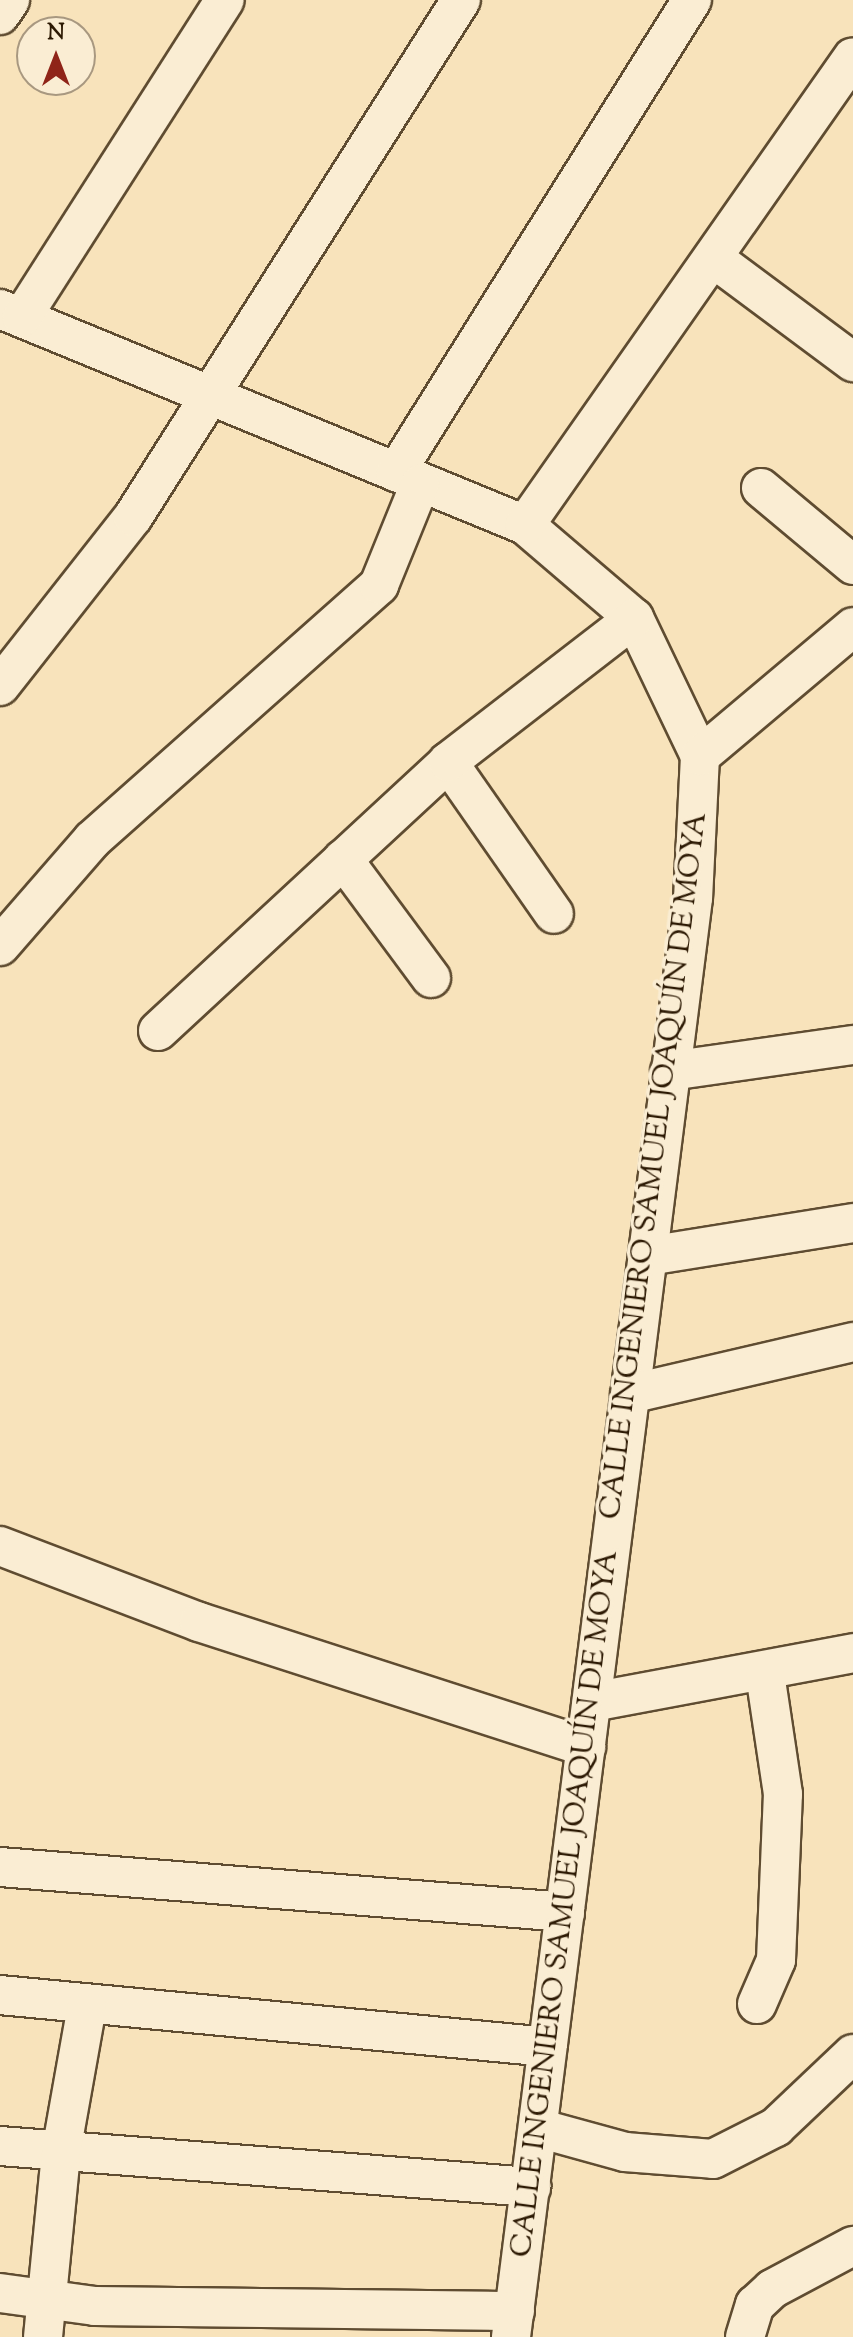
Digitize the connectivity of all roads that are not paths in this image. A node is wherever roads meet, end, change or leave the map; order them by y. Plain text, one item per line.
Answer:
1 (10, 0) edge
2 (225, 0) edge
3 (461, 0) edge
4 (692, 0) edge
5 (0, 15) edge
6 (853, 57) edge
7 (716, 260) junction
8 (11, 313) edge
9 (853, 362) edge
10 (206, 392) junction
11 (408, 478) junction
12 (761, 488) dead end
13 (525, 525) junction
14 (853, 565) edge
15 (634, 618) junction
16 (853, 627) edge
17 (0, 686) edge
18 (700, 756) junction
19 (448, 762) junction
20 (343, 859) junction
21 (554, 914) dead end
22 (0, 946) edge
23 (431, 978) dead end
24 (158, 1031) dead end
25 (853, 1045) edge
26 (670, 1071) junction
27 (850, 1235) edge
28 (648, 1256) junction
29 (853, 1342) edge
30 (630, 1394) junction
31 (0, 1546) edge
32 (853, 1653) edge
33 (765, 1674) junction
34 (592, 1702) junction
35 (586, 1747) junction
36 (0, 1867) edge
37 (565, 1912) junction
38 (0, 1995) edge
39 (757, 2004) dead end
40 (87, 2006) junction
41 (548, 2047) junction
42 (853, 2054) edge
43 (538, 2128) junction
44 (0, 2146) edge
45 (61, 2152) junction
46 (531, 2187) junction
47 (853, 2246) edge
48 (0, 2293) edge
49 (47, 2300) junction
50 (513, 2324) edge
51 (43, 2337) edge
52 (745, 2337) edge

1 - 5 street
2 - 8 street
3 - 10 street
4 - 11 street
6 - 7 street
7 - 9 street
7 - 13 street
8 - 10 street, CALLE INGENIERO SAMUEL JOAQUÍN DE MOYA
10 - 11 street, CALLE INGENIERO SAMUEL JOAQUÍN DE MOYA
10 - 17 street
11 - 13 street, CALLE INGENIERO SAMUEL JOAQUÍN DE MOYA
11 - 22 street
12 - 14 street
13 - 15 street, CALLE INGENIERO SAMUEL JOAQUÍN DE MOYA
15 - 18 street, CALLE INGENIERO SAMUEL JOAQUÍN DE MOYA
15 - 19 street
16 - 18 street
18 - 26 street, CALLE INGENIERO SAMUEL JOAQUÍN DE MOYA
19 - 20 street
19 - 21 street
20 - 23 street
20 - 24 street
25 - 26 street
26 - 28 street, CALLE INGENIERO SAMUEL JOAQUÍN DE MOYA
27 - 28 street
28 - 30 street, CALLE INGENIERO SAMUEL JOAQUÍN DE MOYA
29 - 30 street
30 - 34 street, CALLE INGENIERO SAMUEL JOAQUÍN DE MOYA
31 - 35 street
32 - 33 street
33 - 34 street
33 - 39 street
34 - 35 street, CALLE INGENIERO SAMUEL JOAQUÍN DE MOYA
35 - 37 street, CALLE INGENIERO SAMUEL JOAQUÍN DE MOYA
36 - 37 street
37 - 41 street, CALLE INGENIERO SAMUEL JOAQUÍN DE MOYA
38 - 40 street
40 - 41 street
40 - 45 street
41 - 43 street, CALLE INGENIERO SAMUEL JOAQUÍN DE MOYA
42 - 43 street
43 - 46 street, CALLE INGENIERO SAMUEL JOAQUÍN DE MOYA
44 - 45 street
45 - 46 street
45 - 49 street
46 - 50 street, CALLE INGENIERO SAMUEL JOAQUÍN DE MOYA
47 - 52 street
48 - 49 street
49 - 50 street
49 - 51 street

